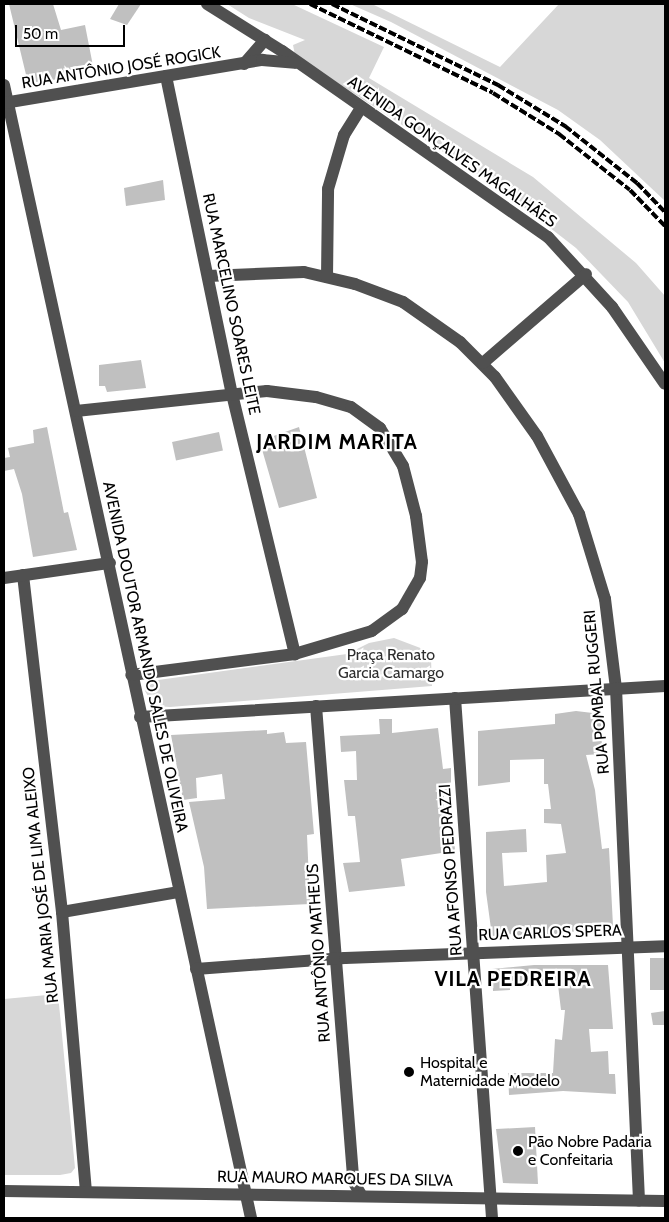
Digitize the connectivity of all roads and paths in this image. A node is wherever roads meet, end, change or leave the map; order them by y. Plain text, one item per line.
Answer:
1 (207, 4) edge
2 (265, 40) junction
3 (298, 63) junction
4 (244, 64) junction
5 (166, 76) junction
6 (4, 85) edge
7 (6, 103) edge
8 (361, 108) junction
9 (586, 274) junction
10 (208, 276) junction
11 (327, 278) junction
12 (482, 363) junction
13 (665, 384) edge
14 (232, 394) junction
15 (76, 411) junction
16 (110, 563) junction
17 (23, 575) junction
18 (4, 578) edge
19 (295, 654) junction
20 (131, 675) junction
21 (665, 686) edge
22 (616, 688) junction
23 (455, 698) junction
24 (316, 706) junction
25 (140, 717) junction
26 (179, 892) junction
27 (62, 912) junction
28 (665, 946) edge
29 (628, 947) junction
30 (474, 952) junction
31 (336, 958) junction
32 (196, 969) junction
33 (86, 1191) junction
34 (4, 1192) edge
35 (246, 1195) junction
36 (361, 1195) junction
37 (492, 1198) junction
38 (639, 1200) junction
39 (665, 1201) edge
40 (251, 1218) edge
41 (492, 1218) edge

1 - 2 street, AVENIDA GONÇALVES MAGALHÃES
2 - 3 street, AVENIDA GONÇALVES MAGALHÃES
2 - 4 street, RUA ANTÔNIO JOSÉ ROGICK
3 - 4 street, RUA ANTÔNIO JOSÉ ROGICK
3 - 8 street, AVENIDA GONÇALVES MAGALHÃES
4 - 5 street, RUA ANTÔNIO JOSÉ ROGICK
5 - 7 street, RUA ANTÔNIO JOSÉ ROGICK
5 - 10 street, RUA MARCELINO SOARES LEITE
6 - 7 street, AVENIDA DOUTOR ARMANDO SALES DE OLIVEIRA
7 - 15 street, AVENIDA DOUTOR ARMANDO SALES DE OLIVEIRA
8 - 9 street, AVENIDA GONÇALVES MAGALHÃES
8 - 11 street
9 - 12 street
9 - 13 street, AVENIDA GONÇALVES MAGALHÃES
10 - 11 street, RUA POMBAL RUGGERI
10 - 14 street, RUA MARCELINO SOARES LEITE
11 - 12 street, RUA POMBAL RUGGERI
12 - 22 street, RUA POMBAL RUGGERI
14 - 15 street
14 - 19 street, RUA MARCELINO SOARES LEITE
14 - 19 street
15 - 16 street, AVENIDA DOUTOR ARMANDO SALES DE OLIVEIRA
16 - 17 street
16 - 20 street, AVENIDA DOUTOR ARMANDO SALES DE OLIVEIRA
17 - 18 street
17 - 27 street, RUA MARIA JOSÉ DE LIMA ALEIXO
19 - 20 street
20 - 25 street, AVENIDA DOUTOR ARMANDO SALES DE OLIVEIRA
21 - 22 street
22 - 23 street
22 - 29 street, RUA POMBAL RUGGERI
23 - 24 street
23 - 30 street, RUA AFONSO PEDRAZZI
24 - 25 street
24 - 31 street, RUA ANTÔNIO MATHEUS
25 - 26 street, AVENIDA DOUTOR ARMANDO SALES DE OLIVEIRA
26 - 27 street
26 - 32 street, AVENIDA DOUTOR ARMANDO SALES DE OLIVEIRA
27 - 33 street, RUA MARIA JOSÉ DE LIMA ALEIXO
28 - 29 street, RUA CARLOS SPERA
29 - 30 street, RUA CARLOS SPERA
29 - 38 street, RUA POMBAL RUGGERI
30 - 31 street, RUA CARLOS SPERA
30 - 37 street, RUA AFONSO PEDRAZZI
31 - 32 street, RUA CARLOS SPERA
31 - 36 street, RUA ANTÔNIO MATHEUS
32 - 35 street, AVENIDA DOUTOR ARMANDO SALES DE OLIVEIRA
33 - 34 street, RUA MAURO MARQUES DA SILVA
33 - 35 street, RUA MAURO MARQUES DA SILVA
35 - 36 street, RUA MAURO MARQUES DA SILVA
35 - 40 street, AVENIDA DOUTOR ARMANDO SALES DE OLIVEIRA
36 - 37 street, RUA MAURO MARQUES DA SILVA
37 - 38 street, RUA MAURO MARQUES DA SILVA
37 - 41 street, RUA AFONSO PEDRAZZI
38 - 39 street, RUA MAURO MARQUES DA SILVA

